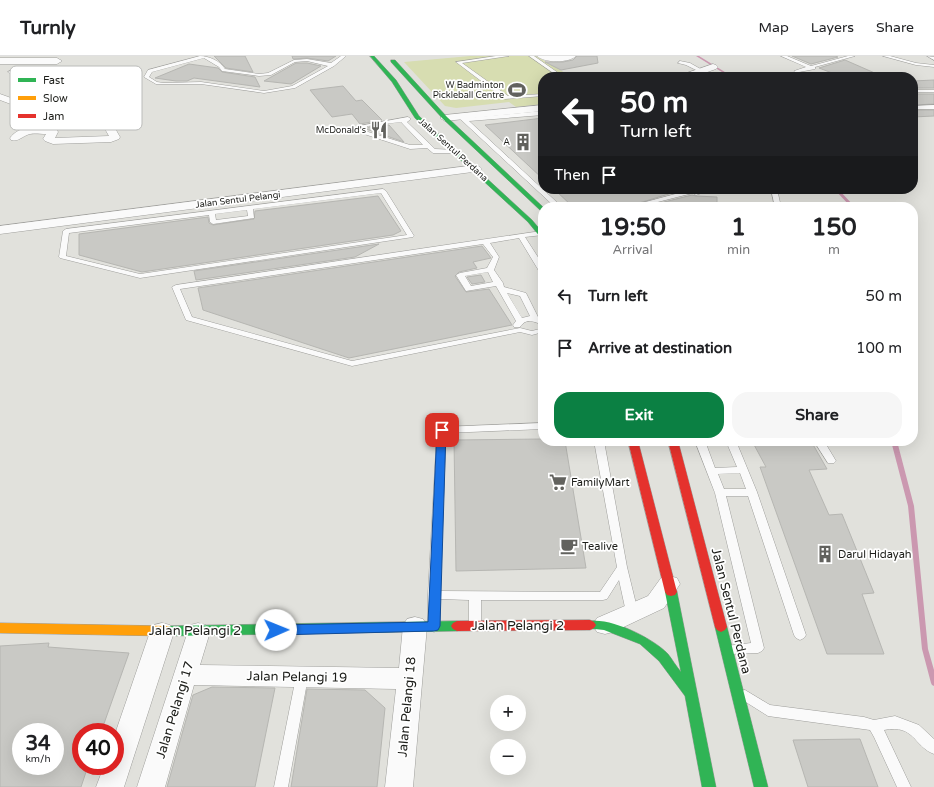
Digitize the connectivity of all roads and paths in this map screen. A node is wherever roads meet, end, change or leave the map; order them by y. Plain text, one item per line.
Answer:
1 (204, 56) edge
2 (344, 56) edge
3 (372, 56) edge
4 (389, 56) edge
5 (507, 56) edge
6 (531, 56) edge
7 (541, 56) edge
8 (572, 56) edge
9 (783, 56) edge
10 (853, 56) edge
11 (885, 56) edge
12 (929, 56) edge
13 (934, 59) edge
14 (0, 61) edge
15 (57, 61) dead end
16 (680, 62) dead end
17 (332, 65) junction
18 (28, 66) edge
19 (934, 66) edge
20 (713, 67) dead end
21 (813, 68) junction
22 (10, 69) edge
23 (555, 72) edge
24 (698, 72) edge
25 (704, 72) edge
26 (797, 72) edge
27 (394, 81) junction
28 (918, 91) edge
29 (934, 91) edge
30 (538, 95) edge
31 (0, 97) edge
32 (10, 101) edge
33 (934, 107) edge
34 (918, 108) edge
35 (538, 109) edge
36 (538, 113) edge
37 (417, 117) junction
38 (442, 118) junction
39 (462, 118) junction
40 (405, 120) junction
41 (29, 130) edge
42 (29, 130) edge
43 (110, 130) edge
44 (15, 138) dead end
45 (428, 146) junction
46 (451, 149) junction
47 (476, 169) junction
48 (538, 188) edge
49 (545, 194) edge
50 (681, 194) edge
51 (691, 194) edge
52 (554, 202) edge
53 (650, 202) edge
54 (659, 202) edge
55 (538, 205) edge
56 (232, 206) junction
57 (250, 209) junction
58 (212, 213) junction
59 (0, 230) edge
60 (538, 231) edge
61 (538, 235) edge
62 (521, 236) junction
63 (485, 241) junction
64 (538, 263) edge
65 (490, 270) junction
66 (501, 286) junction
67 (538, 319) edge
68 (520, 321) junction
69 (538, 323) edge
70 (538, 327) edge
71 (520, 330) junction
72 (538, 426) edge
73 (600, 446) edge
74 (634, 446) edge
75 (674, 446) edge
76 (702, 446) edge
77 (733, 446) edge
78 (822, 446) edge
79 (831, 461) dead end
80 (744, 470) junction
81 (712, 471) junction
82 (752, 492) junction
83 (720, 493) junction
84 (622, 567) junction
85 (669, 584) junction
86 (434, 595) junction
87 (475, 596) junction
88 (632, 612) junction
89 (424, 626) junction
90 (475, 626) junction
91 (605, 626) junction
92 (0, 628) edge
93 (162, 632) junction
94 (198, 632) junction
95 (800, 636) dead end
96 (726, 649) junction
97 (185, 675) junction
98 (302, 677) junction
99 (409, 679) junction
100 (737, 690) junction
101 (691, 697) junction
102 (874, 726) junction
103 (934, 748) edge
104 (110, 787) edge
105 (151, 787) edge
106 (281, 787) edge
107 (399, 787) edge
108 (709, 787) edge
109 (761, 787) edge
110 (904, 787) edge

1 - 17 lane
1 - 17 lane
2 - 17 lane
3 - 27 main road, Jalan Sentul Perdana
4 - 38 main road, Jalan Sentul Perdana
5 - 30 lane
6 - 23 lane
7 - 8 street
9 - 21 lane
10 - 21 lane
11 - 19 lane
12 - 13 lane
14 - 22 street
15 - 18 street
16 - 24 lane
20 - 25 street
21 - 26 lane
27 - 37 main road, Jalan Sentul Perdana
27 - 38 main road
28 - 29 lane
31 - 32 street
33 - 34 lane
35 - 39 street
36 - 39 lane
37 - 40 lane
37 - 46 main road, Jalan Sentul Perdana
38 - 39 street
38 - 46 main road
38 - 55 main road, Jalan Sentul Perdana
39 - 48 lane
40 - 45 lane
40 - 45 lane
41 - 44 street
42 - 43 street
45 - 46 lane
46 - 47 main road, Jalan Sentul Perdana
47 - 56 street, Jalan Sentul Pelangi
47 - 60 main road, Jalan Sentul Perdana
49 - 52 lane
50 - 53 lane
51 - 54 lane
56 - 57 lane
56 - 58 lane
56 - 59 street, Jalan Sentul Pelangi
57 - 58 lane
57 - 58 lane
61 - 62 lane
62 - 63 lane
62 - 64 lane
63 - 65 lane
63 - 71 lane
65 - 66 lane
65 - 66 lane
66 - 67 lane
66 - 68 lane
68 - 69 lane
68 - 71 lane
70 - 71 lane
72 - 86 lane
73 - 84 lane
74 - 85 main road
75 - 96 main road, Jalan Sentul Perdana
76 - 81 lane
77 - 80 lane
78 - 79 lane
80 - 81 lane
80 - 82 lane
81 - 83 lane
82 - 83 lane
82 - 95 lane
83 - 96 lane
84 - 87 lane
84 - 88 lane
85 - 88 street, Jalan Pelangi 2
85 - 101 main road
86 - 87 lane
86 - 89 lane
87 - 90 lane
88 - 91 street, Jalan Pelangi 2
89 - 90 main road, Jalan Pelangi 2
89 - 94 main road, Jalan Pelangi 2
89 - 99 street, Jalan Pelangi 18
90 - 91 main road, Jalan Pelangi 2
91 - 101 main road, Jalan Pelangi 2
92 - 93 main road, Jalan Pelangi 2
93 - 94 main road, Jalan Pelangi 2
93 - 104 street
94 - 97 street, Jalan Pelangi 17
96 - 100 main road, Jalan Sentul Perdana
97 - 98 street, Jalan Pelangi 19
97 - 105 street, Jalan Pelangi 17
98 - 99 street, Jalan Pelangi 19
98 - 106 lane
99 - 107 street, Jalan Pelangi 18
100 - 102 lane
100 - 109 main road, Jalan Sentul Perdana
101 - 108 main road
102 - 103 lane
102 - 110 lane

